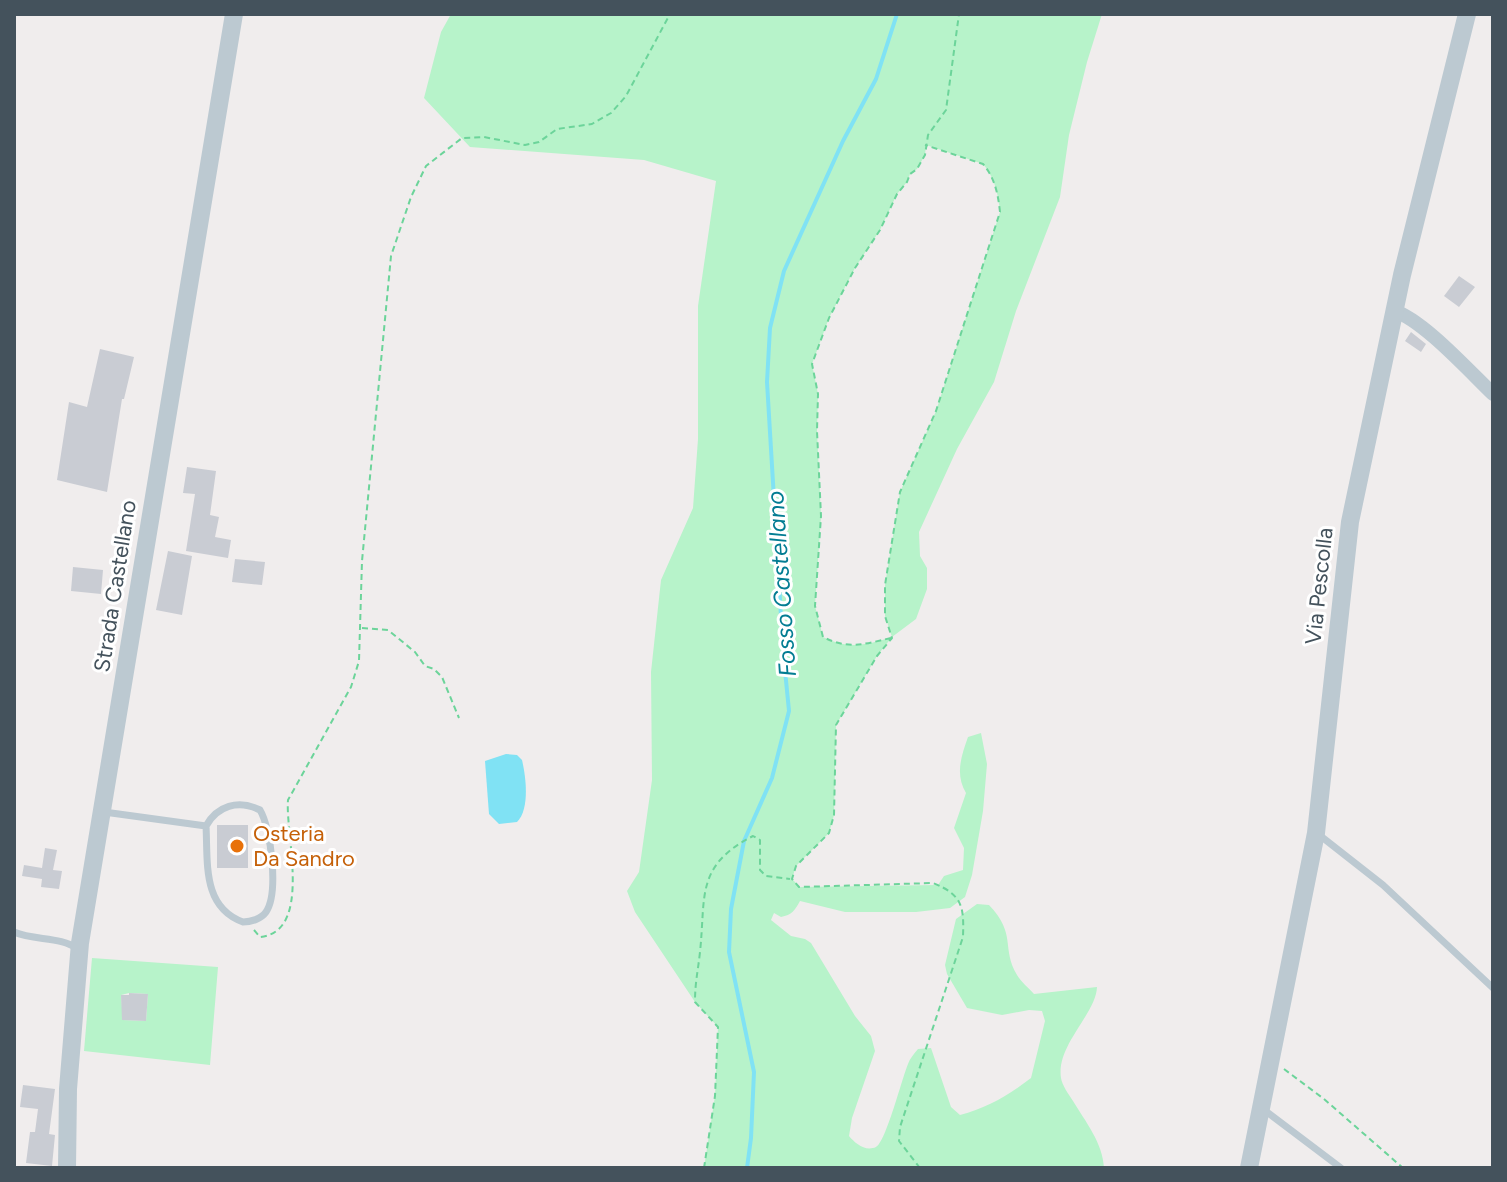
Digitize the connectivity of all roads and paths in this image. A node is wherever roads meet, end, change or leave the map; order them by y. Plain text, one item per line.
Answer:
1 (234, 14) edge
2 (670, 14) edge
3 (959, 14) edge
4 (1467, 14) edge
5 (925, 145) junction
6 (1394, 311) junction
7 (1493, 394) edge
8 (361, 628) junction
9 (892, 638) junction
10 (459, 718) dead end
11 (102, 812) junction
12 (206, 826) junction
13 (1316, 833) junction
14 (792, 879) junction
15 (14, 932) edge
16 (260, 937) dead end
17 (80, 950) junction
18 (1493, 988) edge
19 (1270, 1059) junction
20 (1260, 1107) junction
21 (67, 1168) edge
22 (704, 1168) edge
23 (920, 1168) edge
24 (1249, 1168) edge
25 (1341, 1168) edge
26 (1403, 1168) edge

1 - 11 street, Strada Castellano
2 - 8 path
3 - 5 path
4 - 6 street, Via Pescolla
5 - 9 path
5 - 9 path
6 - 7 street
6 - 13 street, Via Pescolla
8 - 10 path
8 - 16 path
9 - 14 path
11 - 12 lane
11 - 17 street, Strada Castellano
12 - 12 lane
13 - 18 lane
13 - 19 street, Via Pescolla
14 - 22 path
14 - 23 path
15 - 17 lane
17 - 21 street, Strada Castellano
19 - 20 street, Via Pescolla
19 - 26 path
20 - 24 street, Via Pescolla
20 - 25 lane

